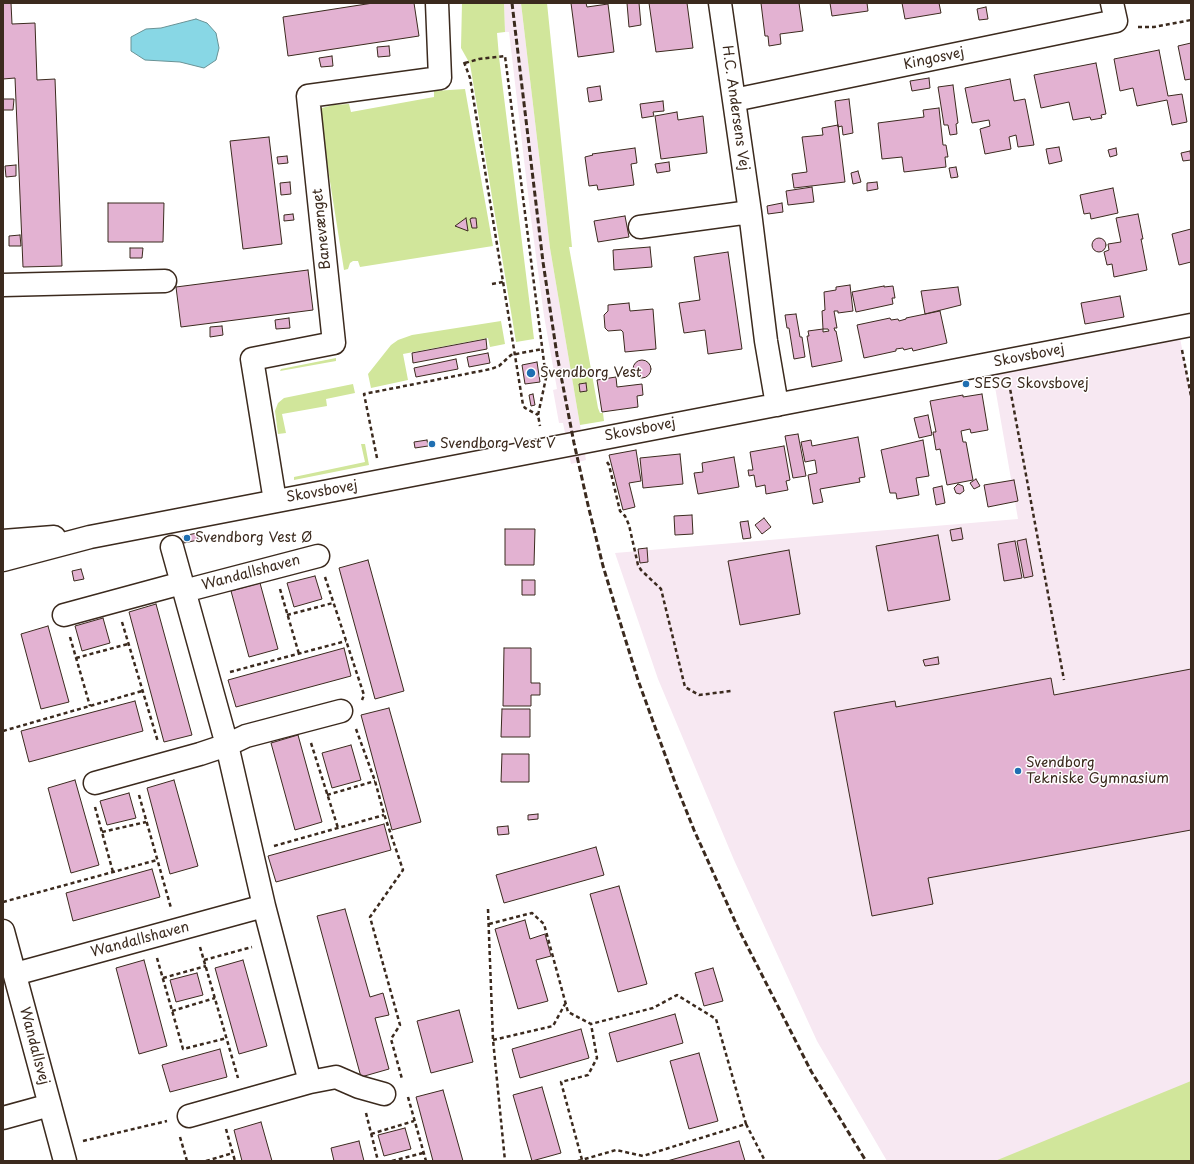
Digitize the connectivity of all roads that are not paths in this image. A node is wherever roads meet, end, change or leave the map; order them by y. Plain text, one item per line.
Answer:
1 (437, 3) edge
2 (720, 3) edge
3 (1114, 12) edge
4 (734, 100) junction
5 (750, 212) junction
6 (640, 227) dead end
7 (165, 281) dead end
8 (3, 284) edge
9 (1184, 326) edge
10 (777, 405) junction
11 (275, 500) junction
12 (90, 537) junction
13 (3, 541) edge
14 (172, 547) dead end
15 (318, 556) road end
16 (3, 560) edge
17 (183, 587) junction
18 (64, 615) road end
19 (348, 717) road end
20 (227, 745) junction
21 (95, 783) road end
22 (264, 906) junction
23 (3, 931) edge
24 (15, 974) junction
25 (310, 1082) junction
26 (384, 1094) dead end
27 (50, 1105) junction
28 (3, 1118) edge
29 (182, 1118) road end
30 (63, 1154) edge

1 - 11 street, Banevænget
2 - 4 street, H.C. Andersens Vej
3 - 4 street, Kingosvej
4 - 5 street, H.C. Andersens Vej
5 - 6 street
5 - 10 street, H.C. Andersens Vej
7 - 8 street
9 - 10 street, Skovsbovej
10 - 11 street, Skovsbovej
11 - 12 street, Skovsbovej
12 - 13 street, Skovsbovej
12 - 16 street, Skovsbovej
14 - 17 street, Wandallshaven
15 - 17 street, Wandallshaven
17 - 18 street, Wandallshaven
17 - 20 street, Wandallshaven
19 - 20 street
20 - 21 street
20 - 22 street, Wandallshaven
22 - 24 street, Wandallshaven
22 - 25 street, Wandallshaven
23 - 24 street, Wandallsvej
24 - 27 street, Wandallsvej
25 - 26 street
25 - 29 street
27 - 28 street
27 - 30 street, Wandallsvej

